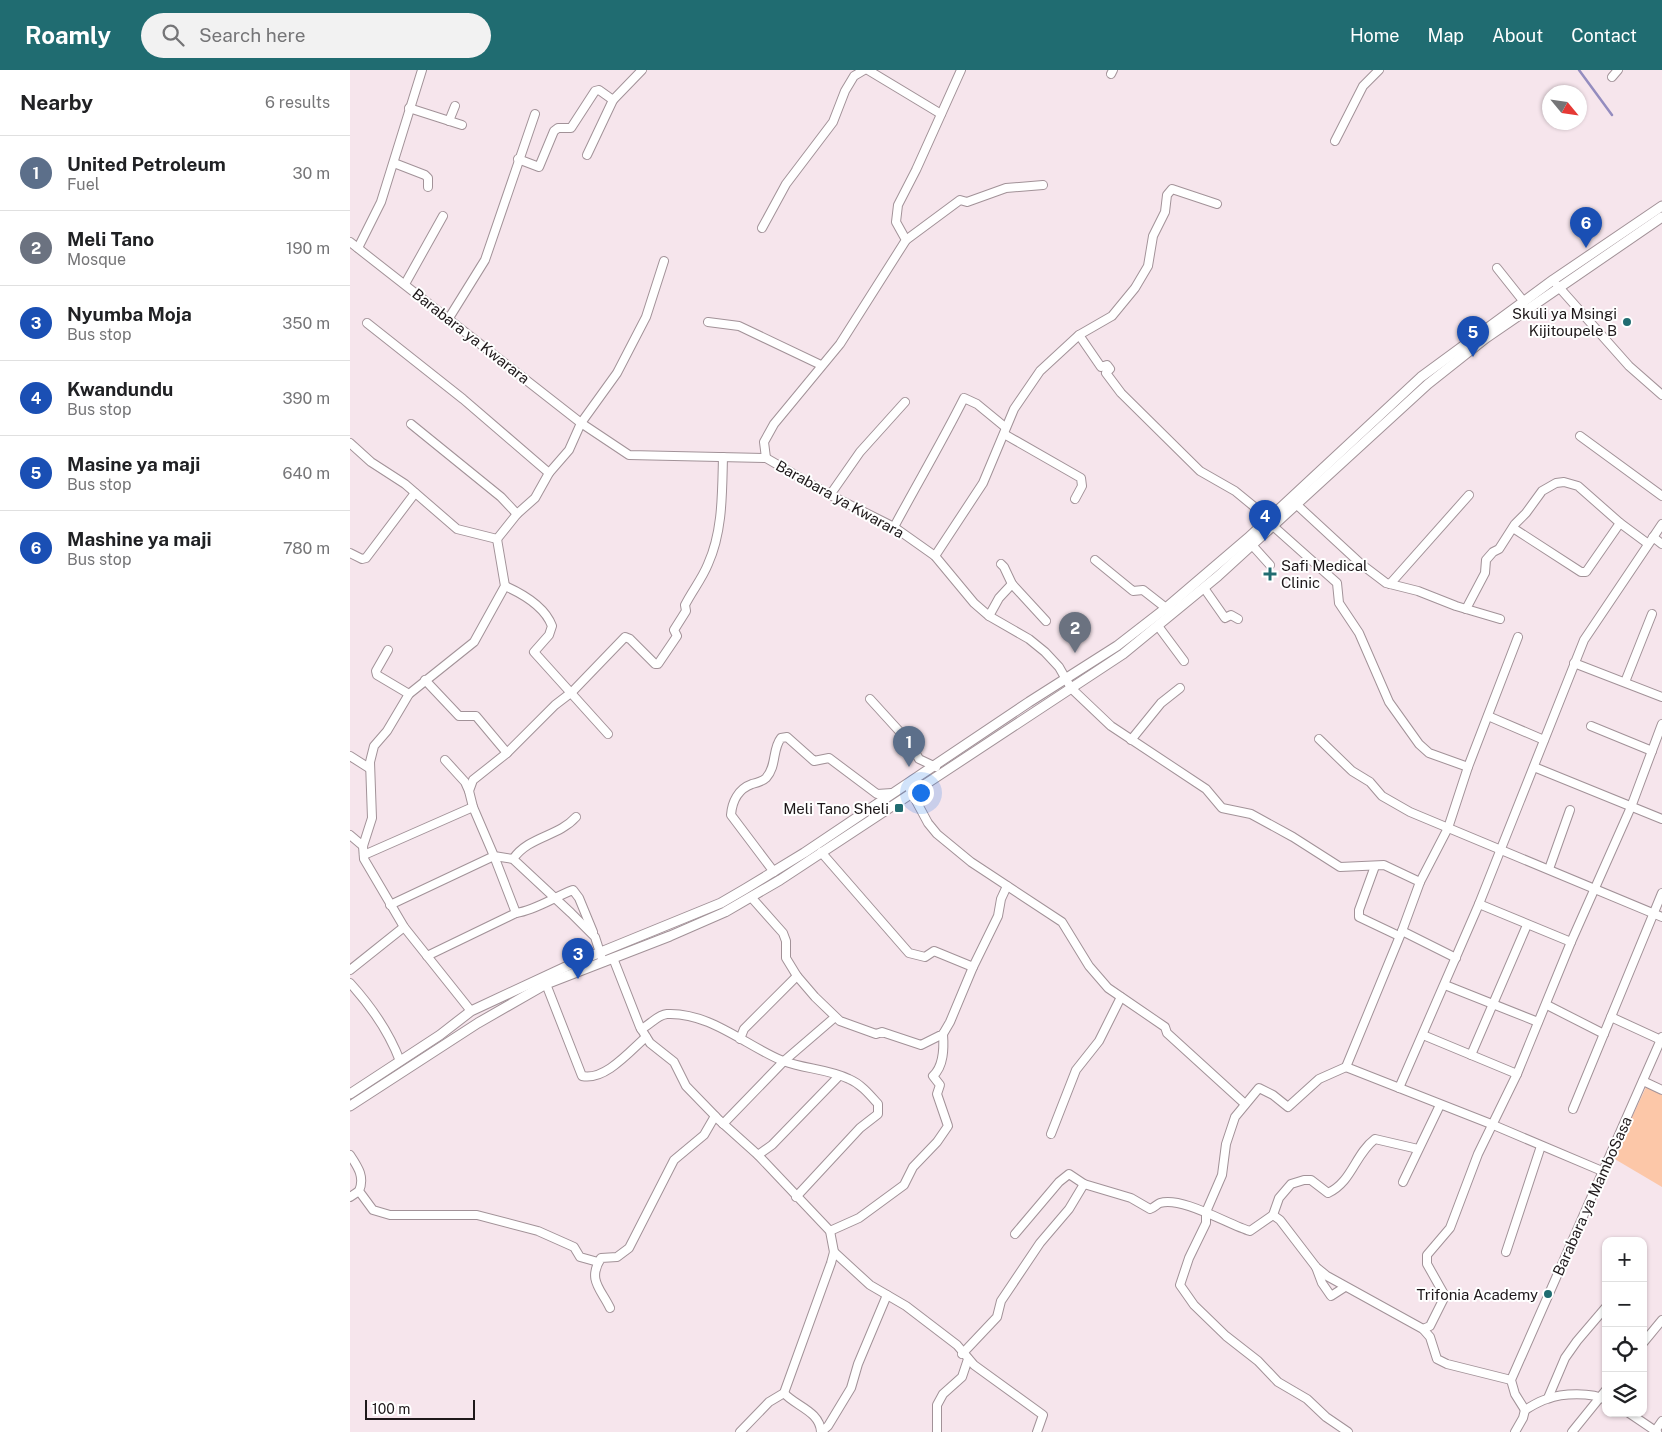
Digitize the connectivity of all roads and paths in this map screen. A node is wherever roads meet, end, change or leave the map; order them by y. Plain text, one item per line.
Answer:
1 (422, 70) edge
2 (642, 70) edge
3 (864, 70) edge
4 (868, 70) edge
5 (961, 70) edge
6 (1379, 70) edge
7 (1618, 70) edge
8 (1612, 77) dead end
9 (613, 100) junction
10 (455, 106) dead end
11 (409, 108) junction
12 (535, 114) dead end
13 (940, 114) junction
14 (449, 120) junction
15 (462, 125) dead end
16 (1335, 140) dead end
17 (587, 155) dead end
18 (518, 159) junction
19 (394, 163) junction
20 (1043, 185) dead end
21 (428, 187) dead end
22 (1217, 204) dead end
23 (1662, 206) edge
24 (443, 216) dead end
25 (1662, 217) edge
26 (762, 228) dead end
27 (906, 240) junction
28 (350, 242) edge
29 (358, 248) junction
30 (664, 260) dead end
31 (1497, 268) dead end
32 (405, 284) junction
33 (1556, 284) junction
34 (1524, 302) junction
35 (449, 318) junction
36 (708, 322) dead end
37 (367, 323) dead end
38 (1079, 335) junction
39 (821, 365) junction
40 (1662, 395) edge
41 (905, 402) dead end
42 (581, 423) junction
43 (411, 424) dead end
44 (1004, 431) junction
45 (1580, 436) dead end
46 (350, 443) edge
47 (723, 457) junction
48 (766, 458) junction
49 (549, 473) junction
50 (415, 493) junction
51 (830, 495) junction
52 (1469, 495) dead end
53 (1662, 496) edge
54 (1075, 499) dead end
55 (1296, 504) junction
56 (517, 514) junction
57 (1270, 522) junction
58 (1620, 523) junction
59 (1662, 524) edge
60 (894, 527) junction
61 (1513, 528) junction
62 (497, 539) junction
63 (1650, 540) junction
64 (1662, 544) edge
65 (1252, 546) junction
66 (350, 553) edge
67 (934, 556) junction
68 (1095, 560) dead end
69 (1000, 564) dead end
70 (1270, 565) dead end
71 (1012, 584) junction
72 (1390, 584) junction
73 (505, 586) junction
74 (1204, 588) junction
75 (1166, 608) junction
76 (1466, 609) junction
77 (1652, 614) dead end
78 (989, 616) junction
79 (1238, 619) dead end
80 (1500, 619) dead end
81 (1046, 621) dead end
82 (1158, 626) junction
83 (1133, 634) junction
84 (1518, 637) dead end
85 (1139, 642) junction
86 (388, 650) dead end
87 (1184, 661) dead end
88 (1574, 663) junction
89 (1066, 678) junction
90 (425, 680) junction
91 (1625, 682) junction
92 (1071, 688) junction
93 (1180, 688) dead end
94 (572, 692) junction
95 (409, 694) junction
96 (1662, 697) edge
97 (870, 699) dead end
98 (1488, 716) junction
99 (1662, 724) edge
100 (1591, 726) dead end
101 (608, 734) dead end
102 (1131, 740) junction
103 (1319, 740) dead end
104 (1544, 740) junction
105 (1652, 751) junction
106 (506, 753) junction
107 (350, 756) edge
108 (445, 760) dead end
109 (936, 766) junction
110 (1468, 767) junction
111 (1534, 767) junction
112 (370, 768) junction
113 (909, 788) junction
114 (469, 791) junction
115 (895, 792) junction
116 (473, 807) junction
117 (1631, 807) junction
118 (1570, 810) dead end
119 (576, 818) dead end
120 (1662, 819) edge
121 (1448, 828) junction
122 (350, 835) edge
123 (363, 846) junction
124 (1500, 849) junction
125 (821, 852) junction
126 (364, 854) junction
127 (494, 856) junction
128 (512, 859) junction
129 (1375, 866) junction
130 (1549, 869) junction
131 (774, 872) junction
132 (1420, 882) junction
133 (1007, 886) junction
134 (1594, 889) junction
135 (1662, 893) edge
136 (554, 897) junction
137 (751, 897) junction
138 (1479, 904) junction
139 (390, 905) junction
140 (516, 913) junction
141 (1653, 914) junction
142 (1662, 917) edge
143 (1527, 925) junction
144 (404, 927) junction
145 (1401, 934) junction
146 (595, 937) junction
147 (1571, 942) junction
148 (427, 956) junction
149 (601, 957) junction
150 (613, 958) junction
151 (1456, 958) junction
152 (973, 967) junction
153 (350, 970) edge
154 (797, 976) junction
155 (350, 983) edge
156 (546, 984) junction
157 (1445, 985) junction
158 (1121, 997) junction
159 (1492, 1002) junction
160 (1547, 1005) junction
161 (471, 1011) junction
162 (1611, 1017) junction
163 (834, 1018) junction
164 (1538, 1022) junction
165 (644, 1033) junction
166 (943, 1034) junction
167 (1604, 1034) junction
168 (1423, 1035) junction
169 (740, 1039) junction
170 (1661, 1039) edge
171 (1470, 1056) junction
172 (400, 1061) junction
173 (784, 1061) junction
174 (1346, 1067) junction
175 (1517, 1074) junction
176 (839, 1076) junction
177 (1643, 1081) junction
178 (1399, 1088) junction
179 (1662, 1090) edge
180 (350, 1094) edge
181 (1245, 1104) junction
182 (1440, 1104) junction
183 (350, 1106) edge
184 (1573, 1109) dead end
185 (715, 1116) junction
186 (723, 1124) junction
187 (1491, 1124) junction
188 (1051, 1134) dead end
189 (1541, 1146) junction
190 (1418, 1149) junction
191 (350, 1155) edge
192 (758, 1155) junction
193 (1602, 1171) junction
194 (1403, 1182) dead end
195 (1084, 1184) junction
196 (359, 1191) junction
197 (350, 1197) edge
198 (796, 1197) junction
199 (1206, 1212) junction
200 (1273, 1215) junction
201 (830, 1231) junction
202 (1015, 1234) dead end
203 (834, 1252) junction
204 (1506, 1252) dead end
205 (598, 1262) junction
206 (1316, 1267) junction
207 (1345, 1287) junction
208 (887, 1295) junction
209 (610, 1308) dead end
210 (1602, 1312) edge
211 (1662, 1320) edge
212 (1423, 1329) junction
213 (1647, 1338) edge
214 (965, 1356) junction
215 (1511, 1380) junction
216 (784, 1393) junction
217 (1548, 1398) junction
218 (1602, 1399) edge
219 (1602, 1400) edge
220 (1525, 1410) junction
221 (1636, 1417) edge
222 (1662, 1421) edge
223 (1648, 1424) junction
224 (1656, 1431) edge
225 (740, 1432) edge
226 (821, 1432) edge
227 (937, 1432) edge
228 (1037, 1432) edge
229 (1348, 1432) edge
230 (1514, 1432) edge
231 (1572, 1432) edge
232 (1643, 1432) edge

1 - 11 street
2 - 9 street
3 - 26 street
4 - 13 street
5 - 13 street
6 - 16 street
7 - 8 street
9 - 17 street
9 - 18 street
10 - 14 street
11 - 14 street
11 - 19 street
12 - 18 street
13 - 27 street
14 - 15 street
18 - 35 street
19 - 21 street
19 - 29 street
20 - 27 street
22 - 38 street
23 - 33 main road
24 - 32 street
25 - 33 main road
27 - 39 street
28 - 29 street, Barabara ya Kwarara
29 - 32 street, Barabara ya Kwarara
30 - 42 street
31 - 34 street
32 - 35 street, Barabara ya Kwarara
33 - 34 main road
33 - 40 street
33 - 55 main road
34 - 57 main road
35 - 42 street, Barabara ya Kwarara
36 - 39 street
37 - 49 street
38 - 44 street
38 - 57 street
39 - 48 street
41 - 51 street
42 - 47 street, Barabara ya Kwarara
42 - 49 street
43 - 56 street
44 - 54 street
44 - 60 street
44 - 67 street
45 - 53 street
46 - 50 street
47 - 48 street, Barabara ya Kwarara
47 - 94 street
48 - 51 street, Barabara ya Kwarara
49 - 56 street
50 - 62 street
50 - 66 street
51 - 60 street, Barabara ya Kwarara
52 - 72 street
55 - 57 main road
55 - 72 street
56 - 62 street
57 - 65 main road
57 - 75 main road
57 - 110 street
58 - 61 street
58 - 61 street
58 - 63 street
59 - 63 street
60 - 67 street, Barabara ya Kwarara
61 - 76 street
62 - 73 street
63 - 64 street
63 - 88 street
65 - 70 street
65 - 74 main road
67 - 78 street, Barabara ya Kwarara
68 - 75 street
69 - 71 street
71 - 78 street
71 - 81 street
72 - 76 street
73 - 90 street
73 - 94 street
74 - 79 street
74 - 82 main road
75 - 83 main road
76 - 80 street
77 - 91 street
78 - 89 street, Barabara ya Kwarara
82 - 85 main road
82 - 87 street
83 - 85 main road
83 - 89 main road
84 - 98 street
85 - 92 main road
86 - 95 street
88 - 91 street
88 - 104 street
89 - 92 street, Barabara ya Kwarara
89 - 109 main road
90 - 95 street
90 - 106 street
91 - 96 street
92 - 102 street, Barabara ya Kwarara
92 - 113 main road
93 - 102 street
94 - 101 street
94 - 106 street
95 - 112 street
97 - 109 street
98 - 104 street
98 - 110 street
99 - 105 street
100 - 105 street
102 - 129 street, Barabara ya Kwarara
103 - 121 street
104 - 111 street
105 - 117 street
106 - 114 street
107 - 112 street
108 - 114 street
109 - 113 main road
110 - 121 street
111 - 117 street
111 - 124 street
112 - 123 street
113 - 115 main road
113 - 125 main road
113 - 133 street
114 - 116 street
115 - 131 main road
115 - 131 street
116 - 126 street
116 - 127 street
117 - 120 street
117 - 134 street
118 - 130 street
119 - 128 street
121 - 124 street
121 - 132 street
122 - 123 street
123 - 126 street
124 - 130 street
124 - 138 street
125 - 137 main road
125 - 152 street
126 - 139 street
127 - 128 street
127 - 139 street
127 - 140 street
128 - 136 street
129 - 132 street, Barabara ya Kwarara
129 - 145 street
130 - 134 street
131 - 149 main road
132 - 145 street
133 - 152 street
133 - 158 street
134 - 141 street
134 - 147 street
135 - 141 street
136 - 140 street
136 - 146 street
136 - 146 street
137 - 150 main road
137 - 154 street
138 - 143 street
138 - 151 street
139 - 144 street
140 - 148 street
141 - 142 street
141 - 162 street
143 - 147 street
143 - 159 street
144 - 148 street
144 - 153 street
145 - 151 street
145 - 174 street
146 - 149 street
147 - 160 street
148 - 161 street
149 - 150 main road
149 - 156 main road
149 - 161 main road
150 - 165 street
151 - 157 street
152 - 166 street
154 - 163 street
154 - 169 street
155 - 172 street
156 - 165 street
156 - 183 main road
157 - 159 street
157 - 168 street
158 - 181 street
158 - 188 street
159 - 164 street
159 - 171 street
160 - 164 street
160 - 167 street
161 - 172 main road
162 - 167 street
162 - 170 street
163 - 166 street
163 - 173 street
164 - 175 street
165 - 169 street
165 - 185 street
166 - 201 street
167 - 184 street
168 - 171 street
168 - 178 street
169 - 173 street
170 - 177 street, Barabara ya MamboSasa
171 - 175 street
172 - 180 main road
173 - 176 street
173 - 186 street
174 - 178 street
174 - 181 street
175 - 187 street
176 - 192 street
176 - 198 street
177 - 179 street
177 - 193 street, Barabara ya MamboSasa
178 - 182 street
181 - 199 street
182 - 187 street
182 - 190 street
185 - 186 street
185 - 205 street
186 - 192 street
187 - 189 street
187 - 212 street
189 - 193 street
189 - 204 street
190 - 194 street
190 - 200 street
191 - 196 street
192 - 198 street
193 - 215 street, Barabara ya MamboSasa
195 - 199 street
195 - 202 street
195 - 214 street
196 - 197 street
196 - 205 street
198 - 201 street
199 - 200 street
199 - 229 street
200 - 206 street
201 - 203 street
203 - 208 street
203 - 216 street
205 - 209 street
206 - 207 street
206 - 207 street
207 - 212 street
208 - 214 street
208 - 226 street
210 - 217 street
211 - 213 street
212 - 215 street
214 - 227 street
214 - 228 street
215 - 220 street
216 - 225 street
216 - 226 street
217 - 218 street
217 - 220 street
219 - 231 street
220 - 230 street
221 - 223 street
222 - 224 street
223 - 224 street
223 - 232 street

